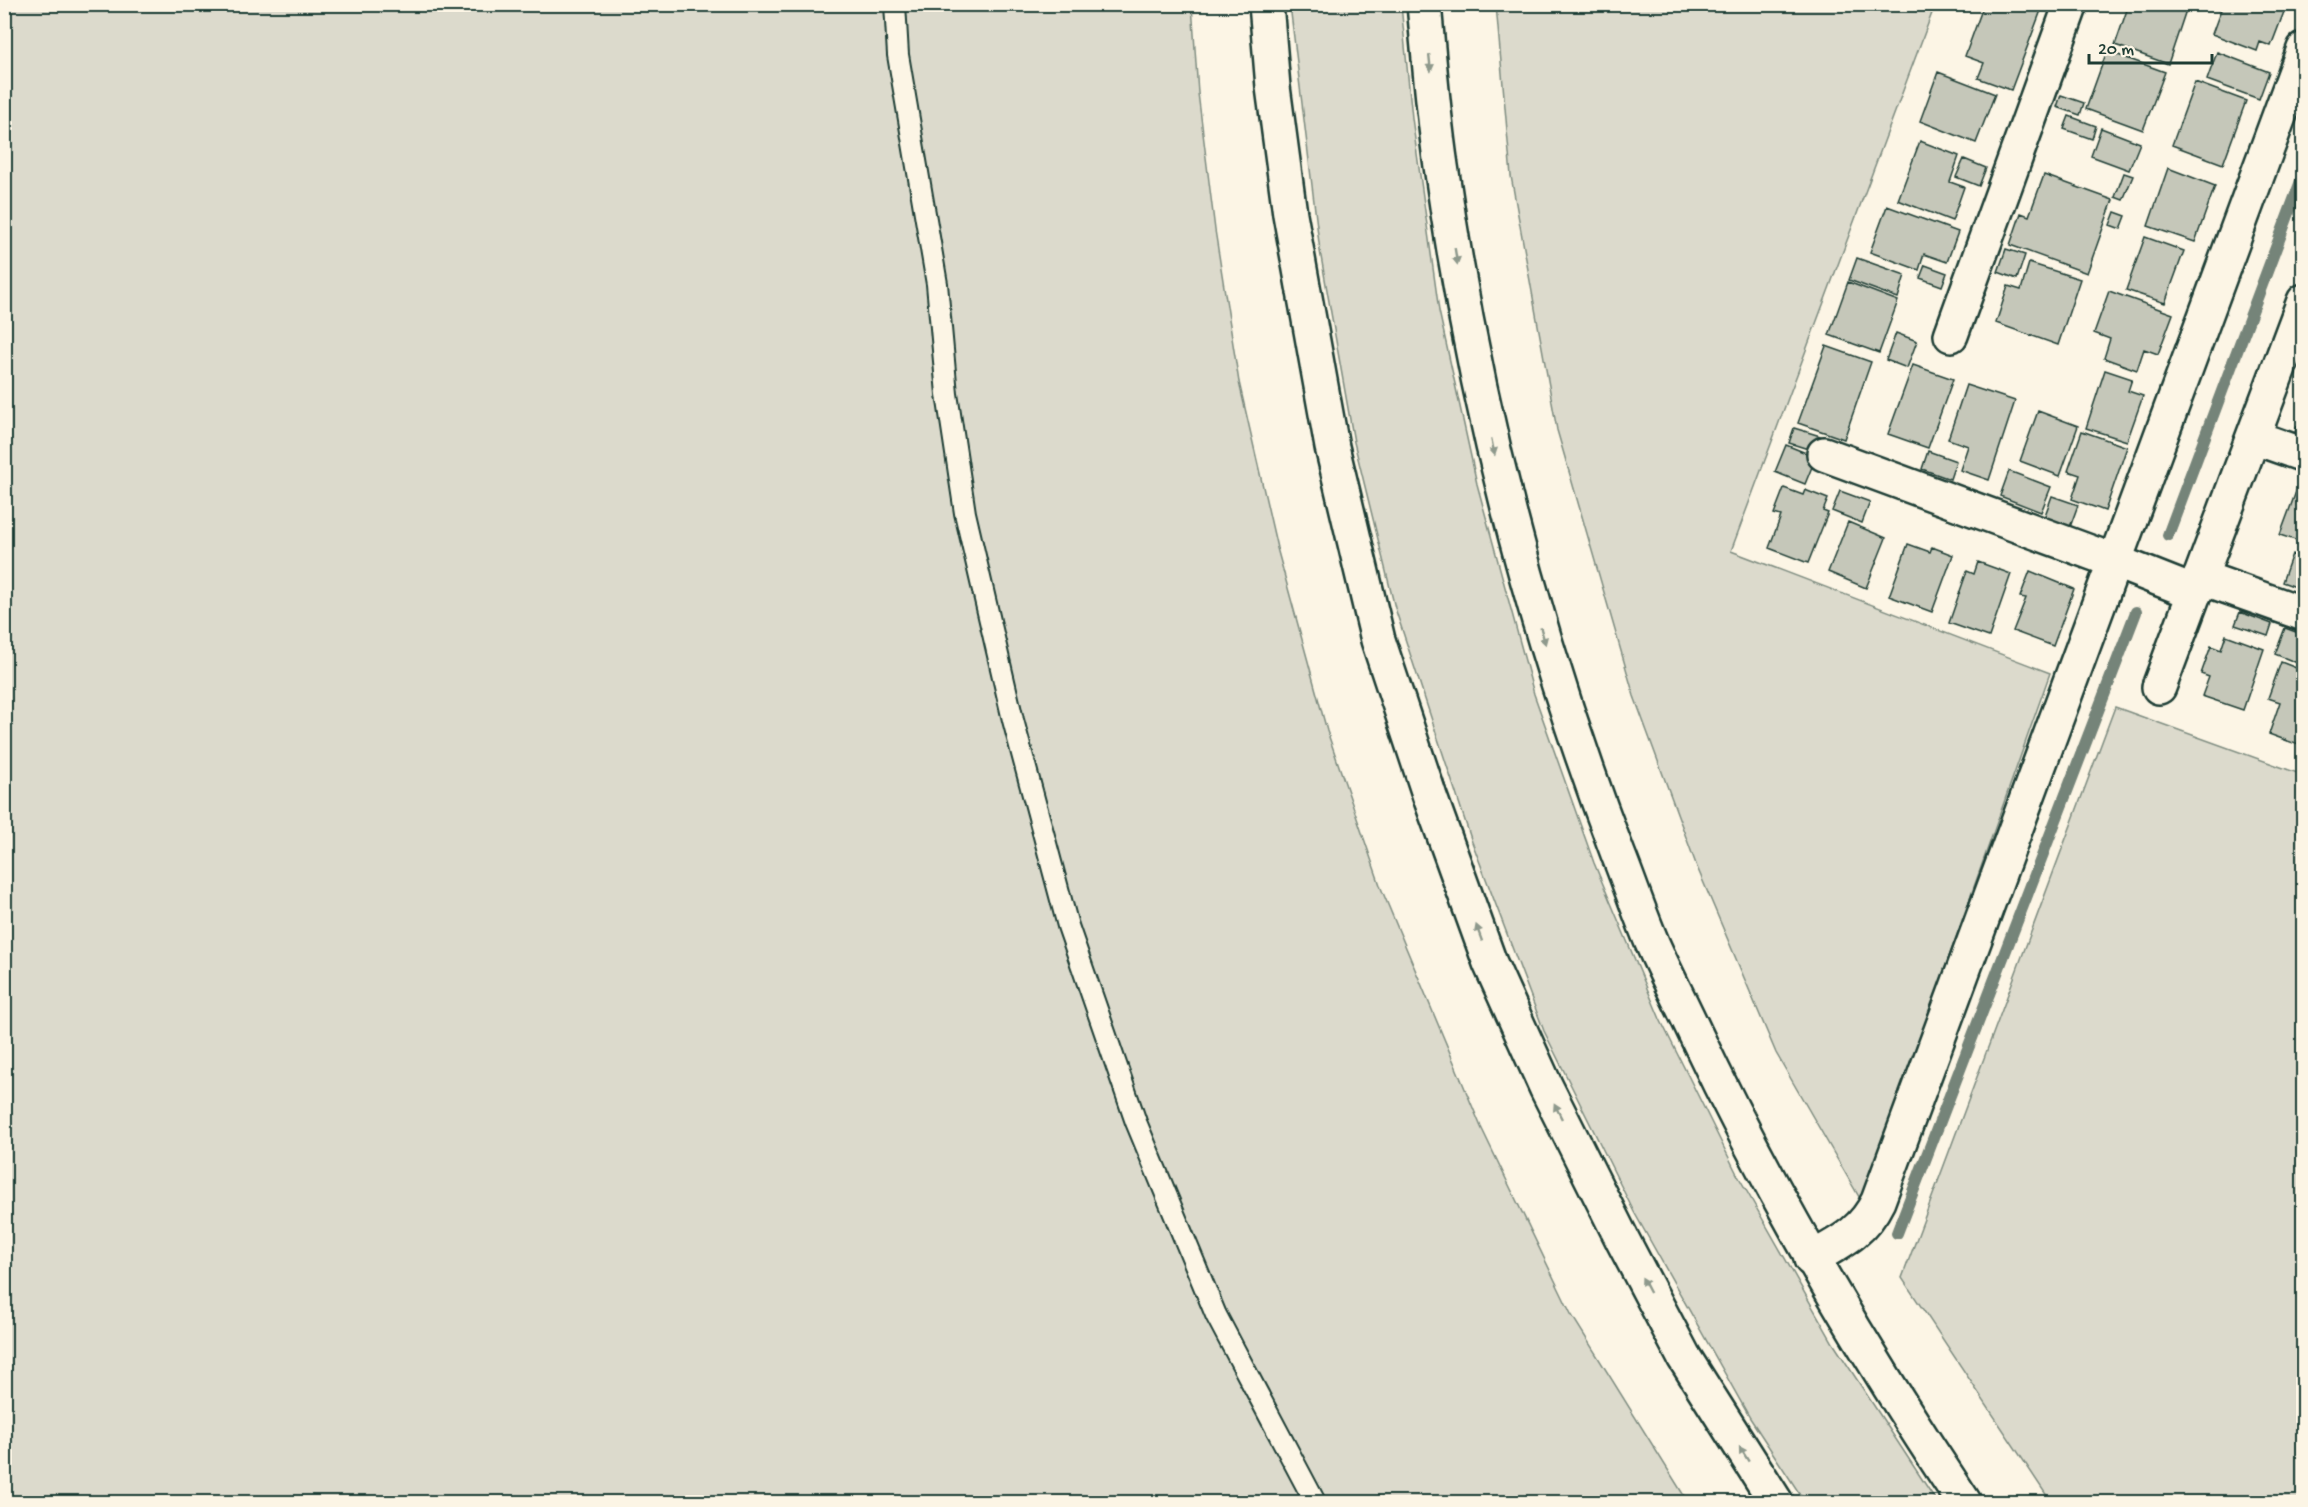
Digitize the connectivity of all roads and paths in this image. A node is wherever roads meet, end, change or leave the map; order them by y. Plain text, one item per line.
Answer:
1 (895, 4) edge
2 (1266, 4) edge
3 (1424, 4) edge
4 (2071, 4) edge
5 (2304, 49) edge
6 (2304, 301) edge
7 (1951, 335) dead end
8 (2253, 437) junction
9 (1824, 453) dead end
10 (2304, 455) edge
11 (2114, 561) junction
12 (2197, 585) junction
13 (2304, 614) edge
14 (2159, 687) dead end
15 (1811, 1259) junction
16 (1315, 1503) edge
17 (1776, 1503) edge
18 (1964, 1503) edge

1 - 16 lane
17 -> 2 street
3 -> 15 street
4 - 7 street
5 - 11 street
6 - 8 street
8 - 10 street
8 - 12 street
9 - 11 street
11 - 12 street
11 - 15 street
12 - 13 street
12 - 14 street
15 - 18 street

